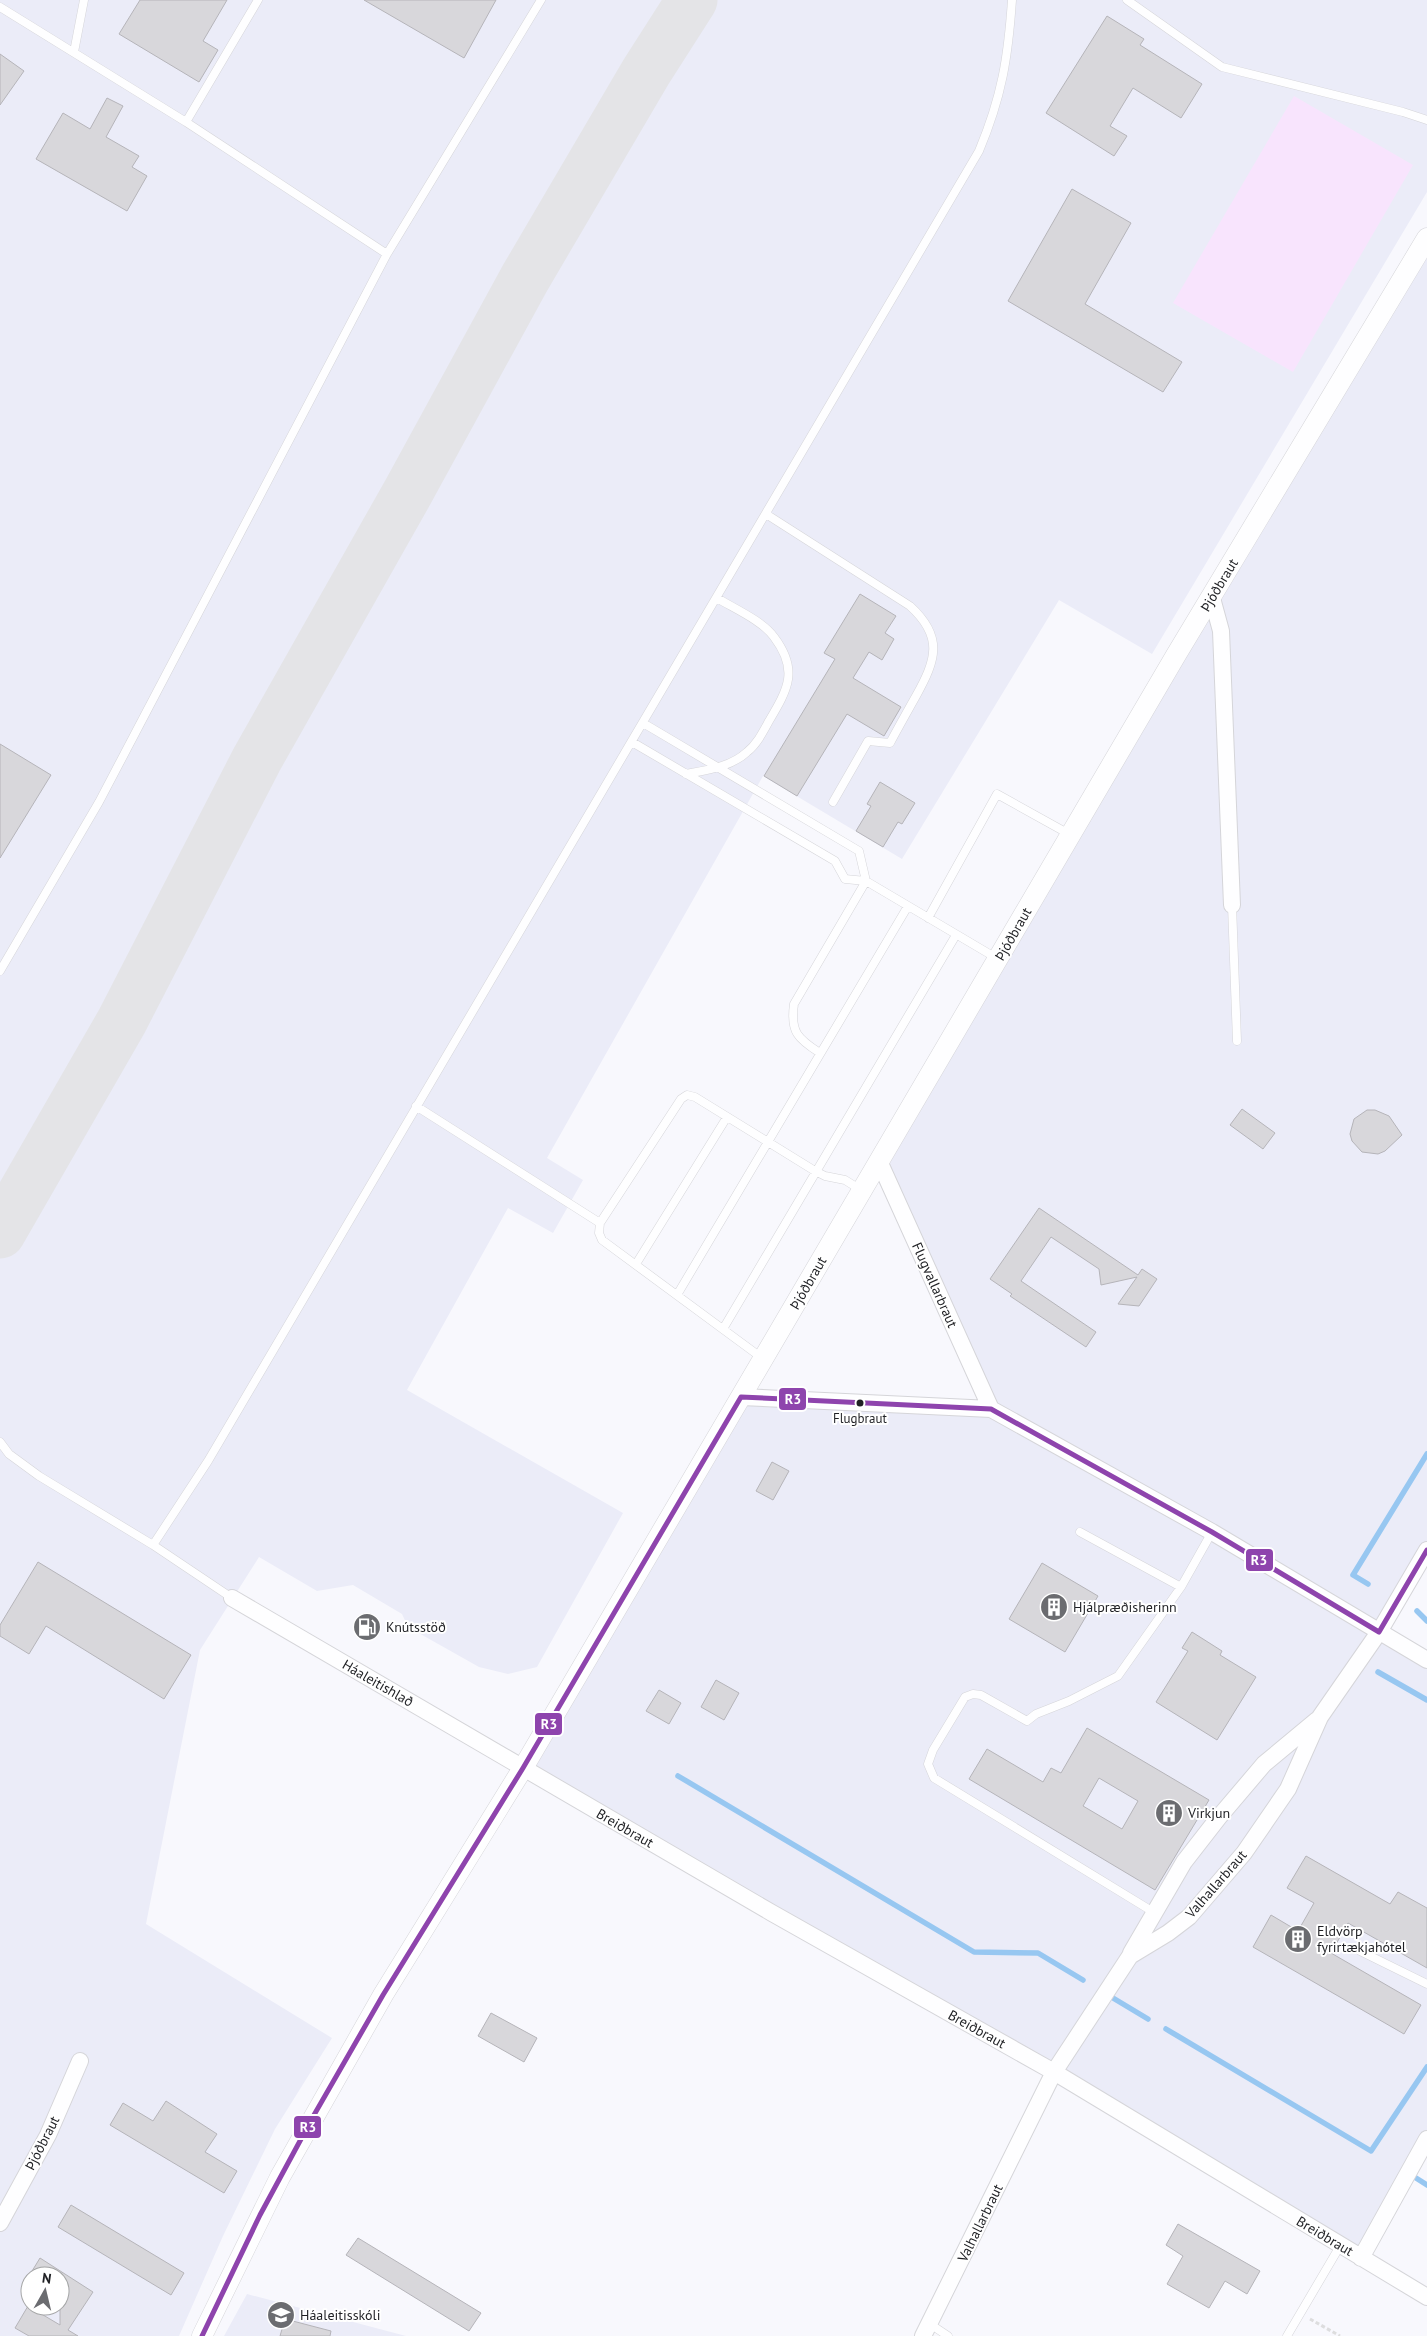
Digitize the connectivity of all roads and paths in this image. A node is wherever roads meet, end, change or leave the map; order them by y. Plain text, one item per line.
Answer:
1 (84, 0) edge
2 (258, 0) edge
3 (541, 0) edge
4 (1012, 0) edge
5 (1127, 0) edge
6 (0, 7) edge
7 (74, 52) junction
8 (1427, 120) edge
9 (186, 122) junction
10 (1427, 238) edge
11 (387, 254) junction
12 (766, 514) junction
13 (717, 598) junction
14 (1212, 598) junction
15 (643, 723) junction
16 (632, 742) junction
17 (718, 768) junction
18 (686, 774) junction
19 (833, 802) dead end
20 (1071, 834) junction
21 (866, 881) junction
22 (1232, 905) joint
23 (908, 906) junction
24 (928, 918) junction
25 (956, 935) junction
26 (998, 959) junction
27 (0, 971) edge
28 (1237, 1041) dead end
29 (820, 1053) junction
30 (416, 1106) junction
31 (727, 1117) junction
32 (768, 1142) junction
33 (879, 1161) junction
34 (816, 1172) junction
35 (862, 1191) junction
36 (600, 1223) junction
37 (636, 1264) junction
38 (677, 1295) junction
39 (723, 1329) junction
40 (763, 1359) junction
41 (741, 1397) junction
42 (991, 1409) junction
43 (0, 1442) edge
44 (1080, 1532) dead end
45 (1212, 1532) junction
46 (153, 1545) junction
47 (1427, 1550) edge
48 (1182, 1587) junction
49 (232, 1598) joint
50 (1378, 1632) junction
51 (1427, 1660) edge
52 (1320, 1717) junction
53 (523, 1768) junction
54 (1155, 1913) junction
55 (1360, 1951) dead end
56 (1130, 1956) junction
57 (1427, 1984) edge
58 (80, 2061) dead end
59 (1054, 2072) junction
60 (1427, 2140) edge
61 (0, 2223) edge
62 (1340, 2246) junction
63 (1361, 2258) junction
64 (1427, 2297) edge
65 (1300, 2313) junction
66 (926, 2330) edge
67 (202, 2336) edge
68 (948, 2336) edge
69 (1287, 2336) edge
70 (1340, 2336) edge

1 - 7 lane
2 - 9 lane
3 - 11 lane
4 - 12 lane
5 - 8 lane
6 - 7 lane
7 - 9 lane
9 - 11 lane
10 - 14 street, Þjóðbraut
11 - 27 lane
12 - 13 lane
12 - 19 lane
13 - 15 lane
13 - 17 lane
14 - 20 street, Þjóðbraut
14 - 22 street
15 - 16 lane
15 - 17 lane
16 - 18 lane
16 - 30 lane
17 - 18 lane
17 - 21 lane
18 - 21 lane
20 - 24 lane
20 - 26 street, Þjóðbraut
21 - 23 lane
21 - 29 lane
22 - 28 lane
23 - 24 lane
23 - 29 lane
24 - 25 lane
25 - 26 lane
25 - 34 lane
26 - 33 street, Þjóðbraut
29 - 32 lane
30 - 36 lane
30 - 46 lane
31 - 32 lane
31 - 36 lane
31 - 37 lane
32 - 34 lane
32 - 38 lane
33 - 35 street, Þjóðbraut
33 - 42 street, Flugvallarbraut
34 - 35 lane
34 - 39 lane
35 - 40 street, Þjóðbraut
36 - 37 lane
37 - 38 lane
38 - 39 lane
39 - 40 lane
40 - 41 street, Þjóðbraut
41 - 42 street
41 - 53 street, Þjóðbraut
42 - 45 street
43 - 46 lane
44 - 48 lane
45 - 48 lane
45 - 50 street
46 - 49 lane
47 - 50 street, Valhallarbraut
48 - 54 lane
49 - 53 street, Háaleitishlað
50 - 51 street
50 - 52 street, Valhallarbraut
52 - 54 street
52 - 56 street, Valhallarbraut
53 - 59 street, Breiðbraut
53 - 67 street, Þjóðbraut
54 - 56 street
55 - 57 lane
56 - 59 street, Valhallarbraut
58 - 61 street, Þjóðbraut
59 - 62 street, Breiðbraut
59 - 66 street, Valhallarbraut
60 - 63 street
62 - 63 street, Breiðbraut
62 - 65 lane
63 - 64 street, Breiðbraut
65 - 69 lane
65 - 70 path
66 - 68 lane

